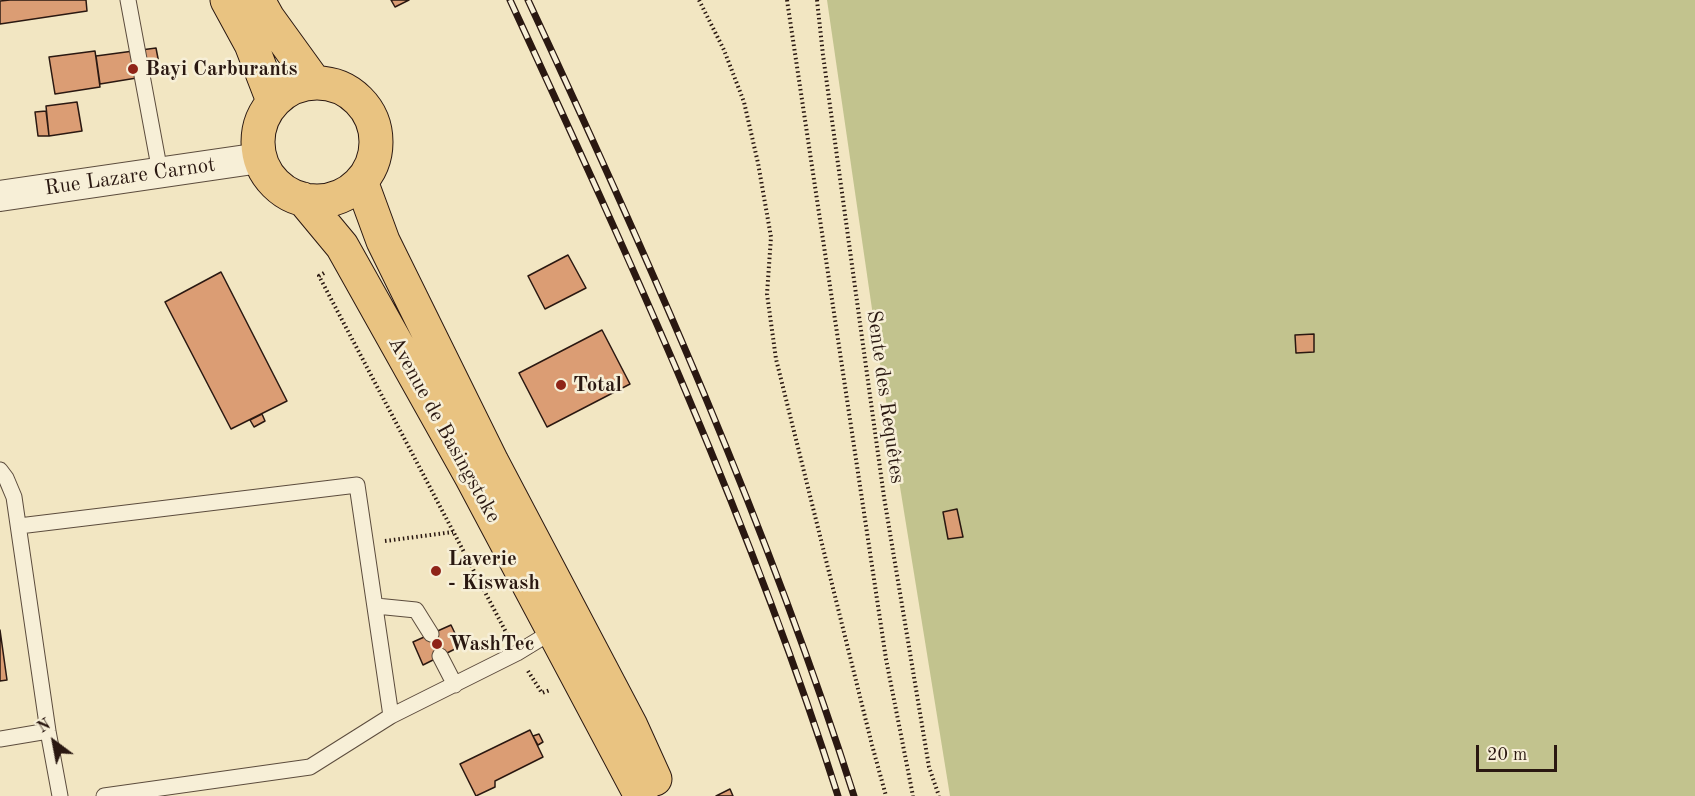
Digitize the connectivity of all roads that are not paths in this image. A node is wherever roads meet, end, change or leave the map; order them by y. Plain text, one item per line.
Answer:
1 (128, 0) edge
2 (227, 0) edge
3 (258, 0) edge
4 (315, 82) junction
5 (273, 101) junction
6 (260, 158) junction
7 (160, 172) junction
8 (361, 181) junction
9 (0, 196) edge
10 (303, 199) junction
11 (0, 470) edge
12 (19, 526) junction
13 (376, 606) junction
14 (553, 631) junction
15 (431, 634) dead end
16 (440, 656) dead end
17 (454, 684) junction
18 (391, 716) junction
19 (48, 731) junction
20 (0, 739) edge
21 (60, 796) edge
22 (104, 796) edge
23 (641, 796) edge
24 (662, 796) edge

1 - 7 lane
2 - 5 main road
3 - 4 main road
4 - 5 main road
4 - 8 main road
5 - 6 main road
6 - 7 street, Rue Lazare Carnot
6 - 10 main road
7 - 9 street, Rue Lazare Carnot
8 - 10 main road
8 - 24 main road, Avenue de Basingstoke
10 - 14 main road, Avenue de Basingstoke
11 - 12 lane
12 - 13 lane
12 - 19 lane
13 - 15 lane
13 - 18 lane
14 - 17 lane
14 - 23 main road, Avenue de Basingstoke
16 - 17 lane
17 - 18 lane
18 - 22 lane
19 - 20 lane
19 - 21 lane

